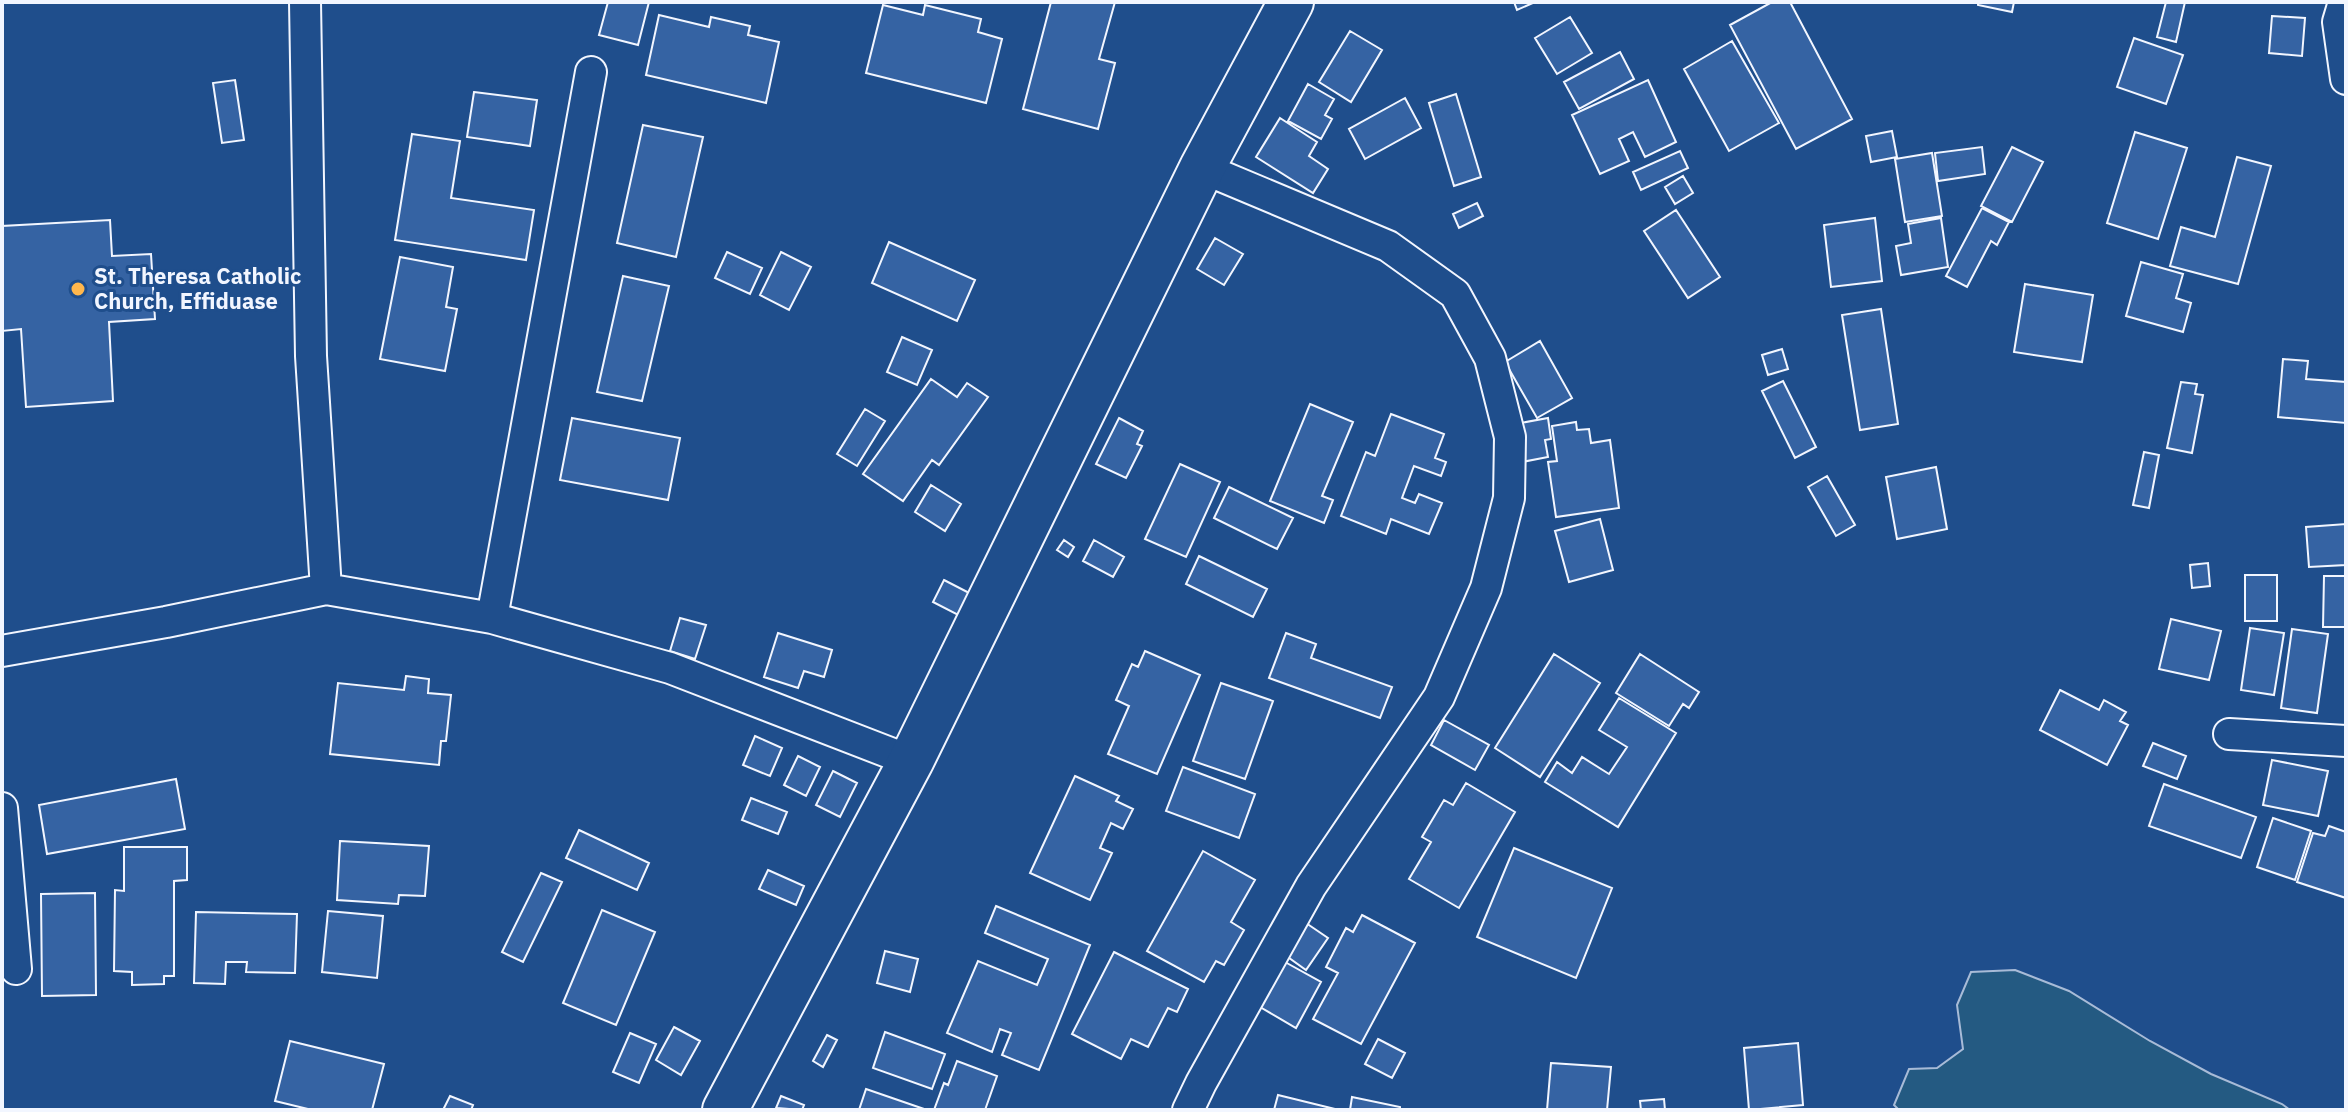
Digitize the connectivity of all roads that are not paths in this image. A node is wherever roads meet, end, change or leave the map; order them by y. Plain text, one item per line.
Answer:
1 (305, 2) edge
2 (1291, 2) edge
3 (2344, 2) edge
4 (591, 72) dead end
5 (2346, 79) edge
6 (1202, 168) junction
7 (326, 589) junction
8 (492, 618) junction
9 (2, 651) edge
10 (2229, 734) dead end
11 (2346, 741) edge
12 (911, 761) junction
13 (2, 808) edge
14 (16, 969) dead end
15 (725, 1110) edge
16 (1188, 1110) edge

1 - 7 street
2 - 6 main road
3 - 5 street
4 - 8 street
6 - 12 main road
6 - 16 street
7 - 8 street
7 - 9 street
8 - 12 street
10 - 11 street
12 - 15 main road
13 - 14 street

